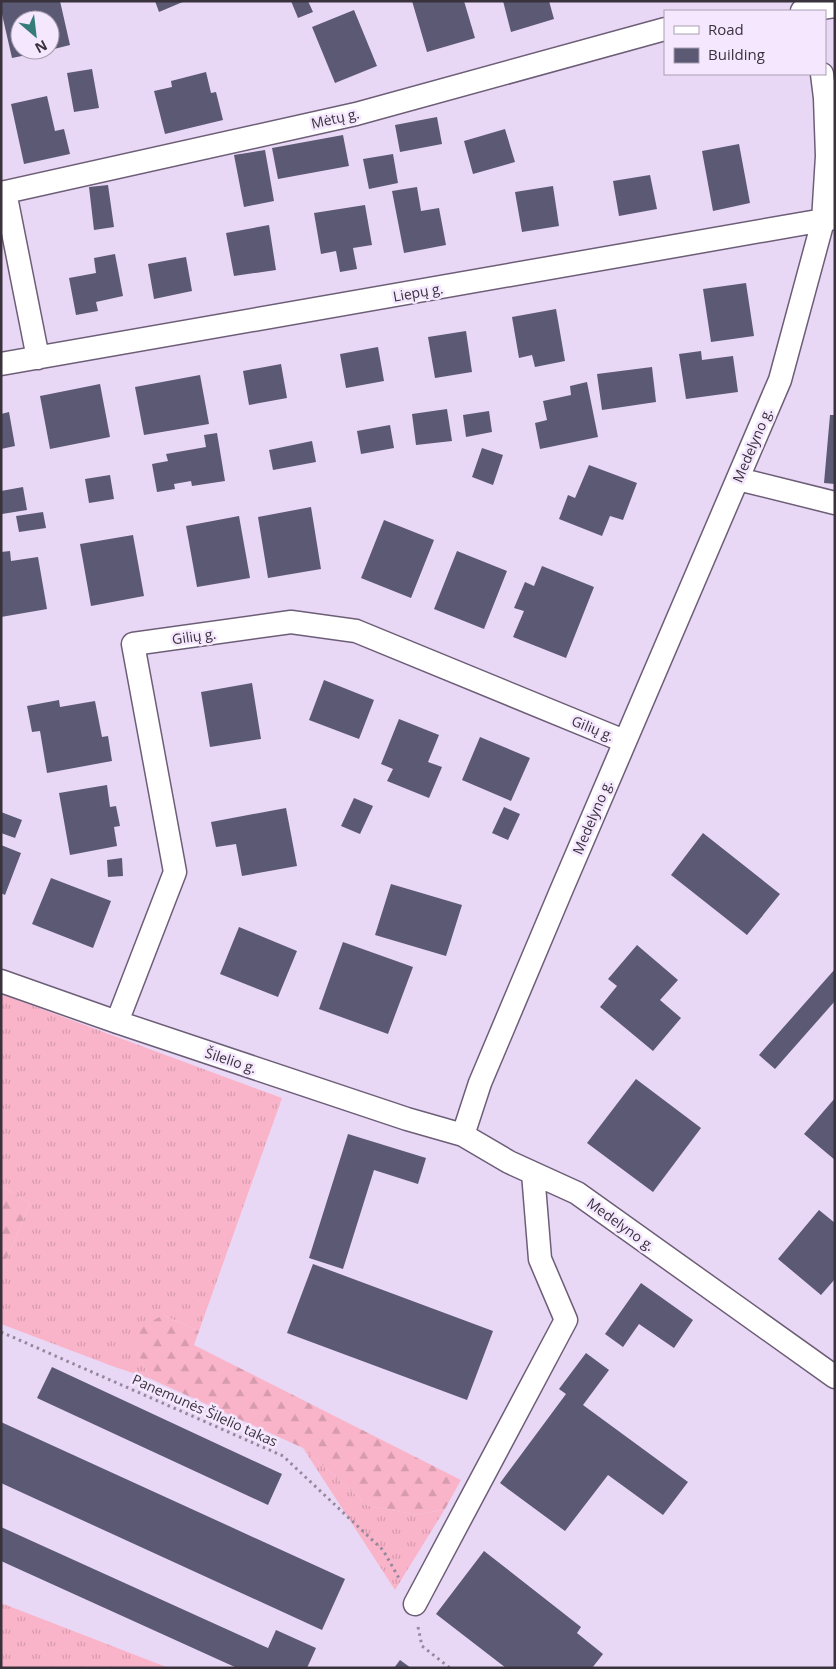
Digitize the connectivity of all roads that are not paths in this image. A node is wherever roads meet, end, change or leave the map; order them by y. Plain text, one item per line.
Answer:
1 (664, 29) edge
2 (822, 75) edge
3 (3, 192) edge
4 (829, 220) edge
5 (38, 358) junction
6 (1, 364) edge
7 (738, 479) junction
8 (835, 503) edge
9 (624, 741) junction
10 (1, 981) edge
11 (116, 1022) junction
12 (463, 1135) junction
13 (533, 1173) junction
14 (835, 1377) edge
15 (414, 1604) road end

1 - 3 street, Mėtų g.
2 - 4 street, Medelyno g.
3 - 5 street
4 - 5 street, Liepų g.
4 - 7 street, Medelyno g.
5 - 6 street, Liepų g.
7 - 8 street
7 - 9 street, Medelyno g.
9 - 11 street, Gilių g.
9 - 12 street, Medelyno g.
10 - 11 street, Šilelio g.
11 - 12 street, Šilelio g.
12 - 13 street, Medelyno g.
13 - 14 street, Medelyno g.
13 - 15 street

